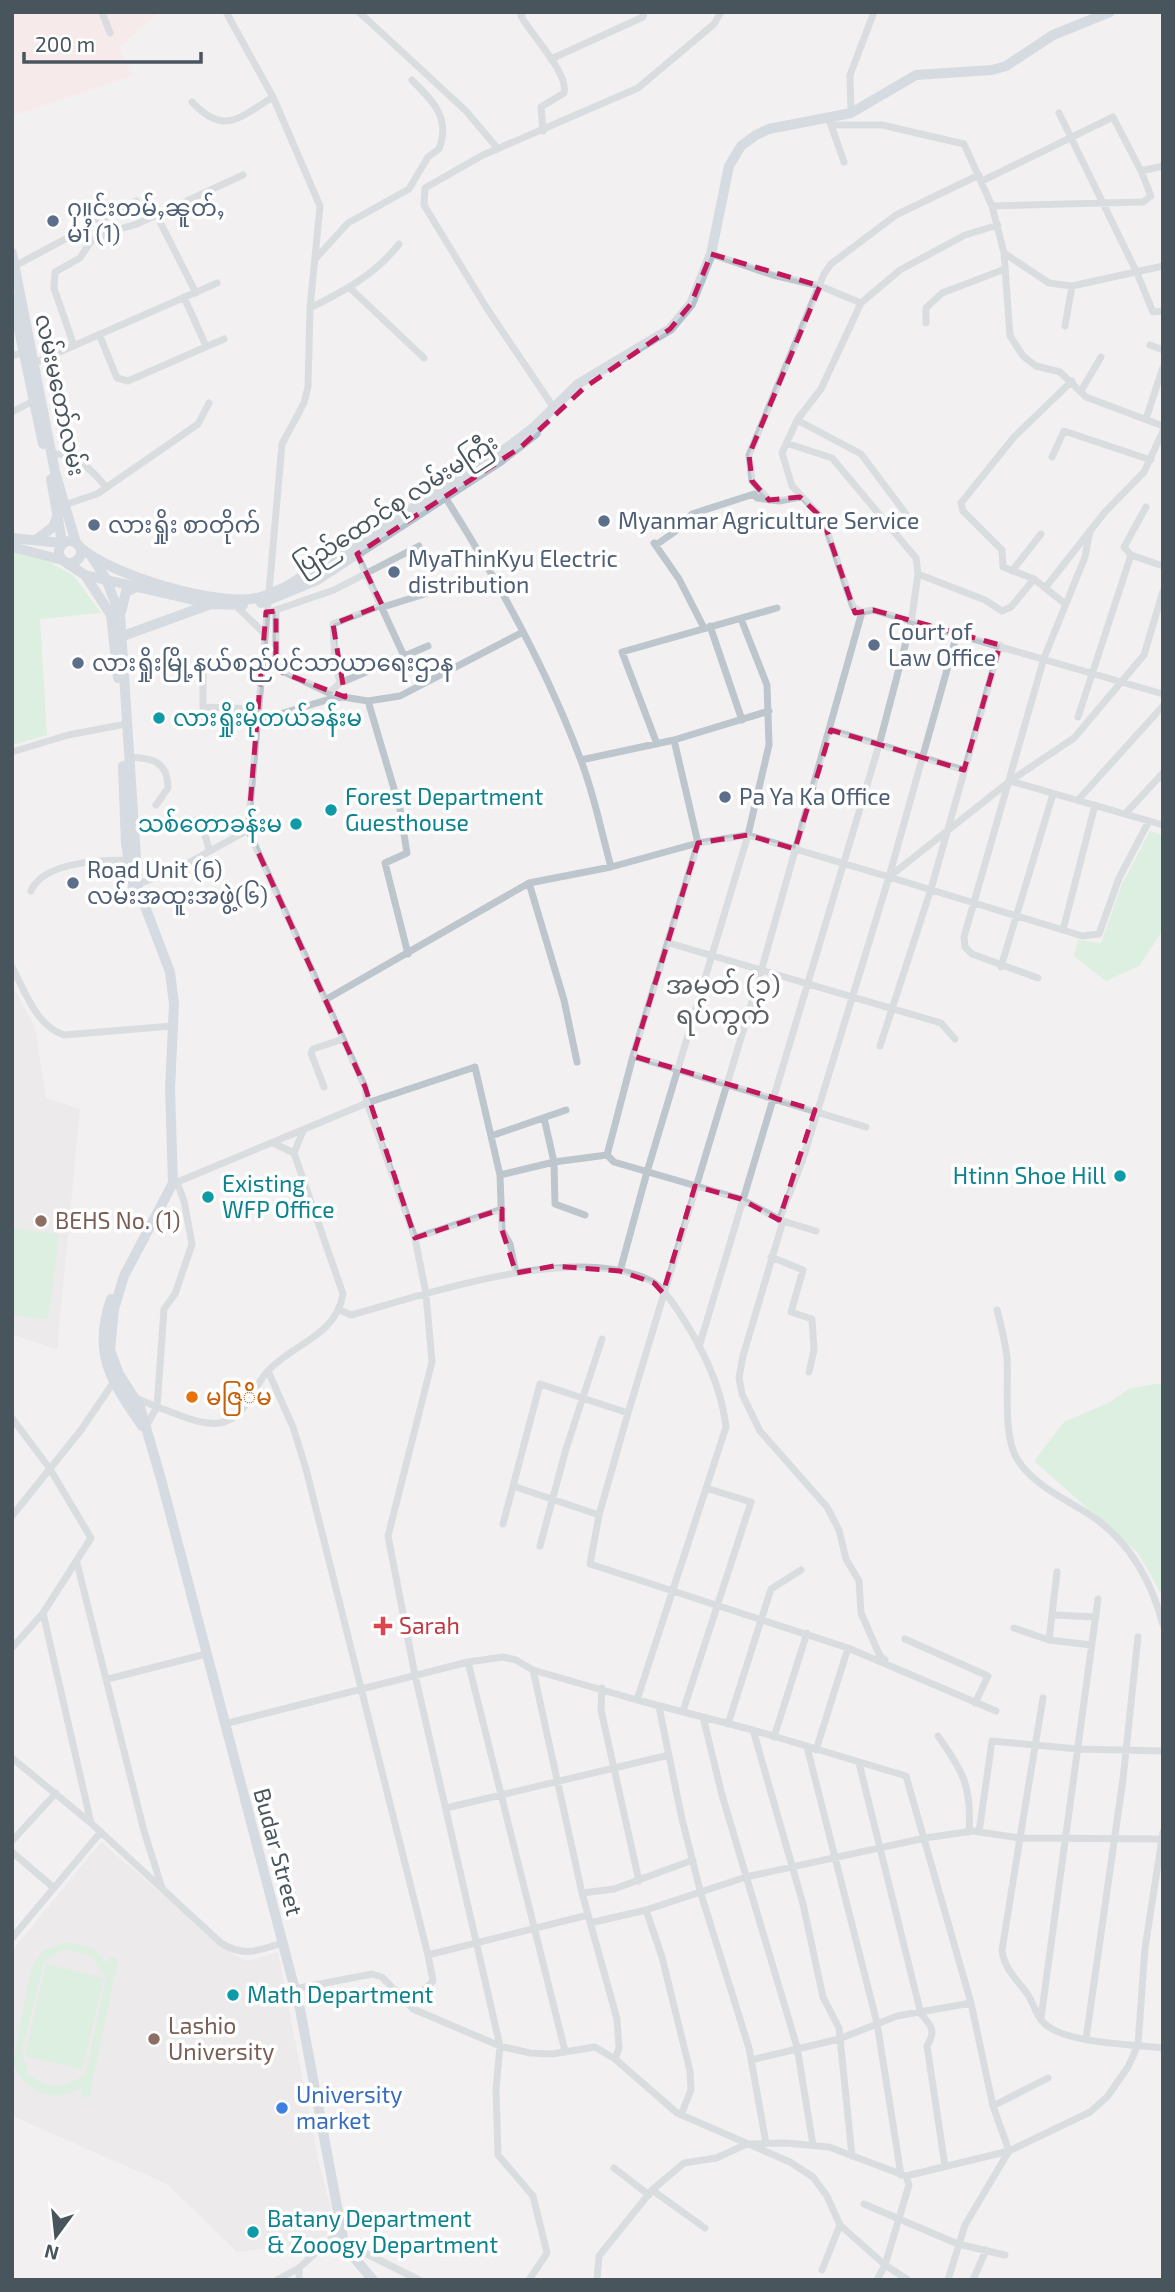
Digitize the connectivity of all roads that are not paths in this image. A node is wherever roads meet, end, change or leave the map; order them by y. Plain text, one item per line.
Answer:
1 (102, 12) edge
2 (226, 12) edge
3 (359, 12) edge
4 (523, 12) edge
5 (644, 12) edge
6 (721, 12) edge
7 (874, 12) edge
8 (1110, 12) edge
9 (110, 33) dead end
10 (551, 59) junction
11 (412, 80) dead end
12 (272, 97) junction
13 (192, 102) dead end
14 (851, 113) junction
15 (1059, 113) dead end
16 (829, 122) junction
17 (542, 131) junction
18 (1069, 137) junction
19 (498, 149) junction
20 (844, 162) dead end
21 (1163, 166) edge
22 (1141, 171) junction
23 (243, 176) dead end
24 (981, 178) junction
25 (135, 201) dead end
26 (1105, 205) junction
27 (992, 206) junction
28 (156, 214) junction
29 (998, 225) junction
30 (400, 244) dead end
31 (12, 253) edge
32 (1004, 253) junction
33 (711, 254) junction
34 (314, 261) junction
35 (13, 267) edge
36 (1163, 267) edge
37 (1005, 269) junction
38 (1137, 273) junction
39 (217, 283) dead end
40 (820, 286) junction
41 (1072, 286) junction
42 (350, 288) junction
43 (196, 293) junction
44 (184, 297) junction
45 (12, 298) edge
46 (861, 303) junction
47 (310, 308) junction
48 (1163, 311) edge
49 (926, 323) dead end
50 (1065, 326) dead end
51 (99, 334) junction
52 (225, 340) dead end
53 (74, 345) junction
54 (1150, 345) dead end
55 (206, 346) junction
56 (635, 349) junction
57 (1163, 350) edge
58 (24, 352) junction
59 (12, 356) edge
60 (1101, 357) dead end
61 (424, 358) dead end
62 (30, 364) junction
63 (1163, 367) edge
64 (1072, 381) junction
65 (1081, 391) junction
66 (37, 399) junction
67 (209, 403) dead end
68 (554, 408) junction
69 (12, 412) edge
70 (1146, 419) junction
71 (797, 420) junction
72 (1163, 429) edge
73 (786, 443) junction
74 (51, 454) junction
75 (1052, 457) dead end
76 (1151, 460) junction
77 (106, 487) junction
78 (445, 497) junction
79 (800, 497) junction
80 (769, 500) junction
81 (1146, 507) dead end
82 (61, 510) junction
83 (906, 514) dead end
84 (1090, 530) junction
85 (1041, 534) dead end
86 (12, 538) edge
87 (36, 540) junction
88 (62, 543) junction
89 (78, 546) junction
90 (419, 546) dead end
91 (12, 547) edge
92 (357, 554) junction
93 (1131, 555) junction
94 (92, 557) junction
95 (64, 561) junction
96 (1163, 566) edge
97 (1012, 571) junction
98 (367, 573) junction
99 (918, 574) junction
100 (85, 575) junction
101 (106, 579) junction
102 (1034, 579) junction
103 (460, 583) dead end
104 (136, 587) junction
105 (1045, 588) junction
106 (1163, 590) edge
107 (266, 603) junction
108 (1064, 603) junction
109 (211, 604) junction
110 (236, 606) junction
111 (383, 606) junction
112 (777, 608) dead end
113 (276, 611) junction
114 (862, 612) junction
115 (120, 615) junction
116 (741, 619) junction
117 (912, 621) junction
118 (707, 627) junction
119 (523, 632) junction
120 (264, 633) junction
121 (957, 634) junction
122 (123, 636) junction
123 (1000, 645) junction
124 (428, 646) dead end
125 (404, 656) junction
126 (1044, 659) junction
127 (1091, 673) junction
128 (203, 674) dead end
129 (1120, 681) junction
130 (340, 683) junction
131 (1163, 694) edge
132 (368, 701) junction
133 (1163, 706) edge
134 (203, 707) junction
135 (258, 709) junction
136 (769, 711) junction
137 (1078, 717) dead end
138 (742, 720) junction
139 (257, 721) junction
140 (204, 723) dead end
141 (123, 724) junction
142 (831, 730) junction
143 (674, 740) junction
144 (657, 744) junction
145 (879, 744) junction
146 (12, 752) edge
147 (128, 757) junction
148 (923, 758) junction
149 (581, 760) junction
150 (964, 770) junction
151 (1163, 773) edge
152 (1010, 782) junction
153 (1054, 794) junction
154 (1078, 800) junction
155 (156, 805) dead end
156 (1095, 805) junction
157 (1125, 814) junction
158 (196, 820) dead end
159 (1149, 821) junction
160 (1163, 825) edge
161 (248, 830) junction
162 (946, 834) junction
163 (748, 835) junction
164 (698, 843) junction
165 (795, 849) junction
166 (209, 850) junction
167 (128, 860) junction
168 (843, 863) junction
169 (611, 867) junction
170 (889, 877) junction
171 (529, 883) junction
172 (135, 886) junction
173 (930, 889) junction
174 (31, 891) dead end
175 (975, 902) junction
176 (1017, 914) junction
177 (1063, 930) junction
178 (669, 943) junction
179 (408, 954) junction
180 (714, 955) junction
181 (12, 967) edge
182 (1001, 967) junction
183 (762, 968) junction
184 (1038, 978) dead end
185 (808, 982) junction
186 (852, 994) junction
187 (325, 1000) junction
188 (893, 1008) junction
189 (169, 1026) junction
190 (343, 1039) junction
191 (955, 1039) dead end
192 (880, 1046) dead end
193 (633, 1056) junction
194 (577, 1062) dead end
195 (680, 1070) junction
196 (727, 1085) junction
197 (324, 1087) dead end
198 (775, 1098) junction
199 (367, 1103) junction
200 (566, 1110) dead end
201 (815, 1110) junction
202 (544, 1118) junction
203 (866, 1127) dead end
204 (303, 1131) junction
205 (491, 1136) junction
206 (273, 1143) junction
207 (294, 1153) junction
208 (607, 1155) junction
209 (554, 1163) junction
210 (647, 1172) junction
211 (500, 1175) junction
212 (173, 1183) junction
213 (695, 1186) junction
214 (741, 1199) junction
215 (502, 1209) junction
216 (584, 1215) dead end
217 (781, 1221) junction
218 (816, 1231) dead end
219 (415, 1238) junction
220 (771, 1257) junction
221 (620, 1271) junction
222 (516, 1273) junction
223 (663, 1293) junction
224 (426, 1294) junction
225 (340, 1310) junction
226 (997, 1310) dead end
227 (602, 1339) dead end
228 (699, 1347) junction
229 (268, 1371) junction
230 (809, 1372) dead end
231 (117, 1377) junction
232 (136, 1398) junction
233 (583, 1398) junction
234 (157, 1407) junction
235 (628, 1413) junction
236 (12, 1418) edge
237 (145, 1429) junction
238 (50, 1469) junction
239 (513, 1486) junction
240 (706, 1488) junction
241 (553, 1500) junction
242 (599, 1515) junction
243 (12, 1516) edge
244 (503, 1524) dead end
245 (540, 1546) dead end
246 (77, 1563) junction
247 (800, 1570) dead end
248 (1056, 1572) dead end
249 (672, 1592) junction
250 (1098, 1599) dead end
251 (718, 1604) junction
252 (43, 1613) junction
253 (1054, 1615) junction
254 (1096, 1617) junction
255 (762, 1618) junction
256 (1163, 1625) edge
257 (1014, 1628) dead end
258 (807, 1633) junction
259 (1139, 1637) dead end
260 (905, 1639) dead end
261 (1049, 1640) junction
262 (14, 1643) edge
263 (1092, 1645) junction
264 (848, 1648) junction
265 (206, 1654) junction
266 (468, 1662) junction
267 (891, 1664) junction
268 (533, 1670) junction
269 (415, 1675) junction
270 (108, 1679) junction
271 (602, 1688) junction
272 (362, 1690) junction
273 (1043, 1698) dead end
274 (637, 1700) junction
275 (975, 1703) junction
276 (659, 1707) junction
277 (683, 1711) junction
278 (996, 1711) dead end
279 (703, 1717) junction
280 (224, 1724) junction
281 (728, 1724) junction
282 (753, 1730) junction
283 (939, 1736) dead end
284 (774, 1737) junction
285 (807, 1747) junction
286 (1035, 1747) junction
287 (816, 1749) junction
288 (1078, 1749) junction
289 (1125, 1750) junction
290 (1163, 1751) edge
291 (669, 1755) junction
292 (12, 1758) edge
293 (859, 1763) junction
294 (614, 1770) junction
295 (557, 1783) junction
296 (56, 1793) junction
297 (501, 1794) junction
298 (446, 1808) junction
299 (91, 1823) junction
300 (969, 1832) junction
301 (979, 1832) junction
302 (100, 1833) junction
303 (1162, 1835) edge
304 (925, 1838) junction
305 (1020, 1838) junction
306 (1066, 1838) junction
307 (1114, 1838) junction
308 (12, 1841) edge
309 (880, 1849) junction
310 (1161, 1849) edge
311 (12, 1852) edge
312 (835, 1859) junction
313 (693, 1860) junction
314 (791, 1868) junction
315 (746, 1877) junction
316 (639, 1881) junction
317 (54, 1888) junction
318 (162, 1888) junction
319 (582, 1893) junction
320 (701, 1894) junction
321 (646, 1910) junction
322 (589, 1919) junction
323 (534, 1927) junction
324 (12, 1938) edge
325 (476, 1942) junction
326 (282, 1943) junction
327 (428, 1955) junction
328 (294, 1989) junction
329 (971, 2003) junction
330 (408, 2004) junction
331 (921, 2014) junction
332 (1040, 2020) junction
333 (877, 2023) junction
334 (839, 2039) junction
335 (1086, 2039) junction
336 (1138, 2045) junction
337 (500, 2046) junction
338 (797, 2047) junction
339 (1163, 2048) edge
340 (565, 2051) junction
341 (614, 2059) junction
342 (751, 2060) junction
343 (1048, 2078) dead end
344 (993, 2106) junction
345 (681, 2115) junction
346 (766, 2143) junction
347 (747, 2144) junction
348 (813, 2146) junction
349 (1009, 2151) junction
350 (852, 2156) junction
351 (945, 2166) junction
352 (614, 2168) dead end
353 (904, 2176) junction
354 (651, 2192) junction
355 (863, 2204) dead end
356 (899, 2217) junction
357 (840, 2225) junction
358 (705, 2228) dead end
359 (342, 2229) junction
360 (345, 2243) junction
361 (958, 2244) junction
362 (986, 2250) junction
363 (1005, 2255) dead end
364 (885, 2265) junction
365 (299, 2267) junction
366 (822, 2270) dead end
367 (976, 2279) edge
368 (276, 2280) edge
369 (299, 2280) edge
370 (373, 2280) edge
371 (419, 2280) edge
372 (529, 2280) edge
373 (597, 2280) edge
374 (877, 2280) edge
375 (908, 2280) edge
376 (948, 2280) edge

1 - 9 street
2 - 12 street
3 - 19 street
4 - 10 street
5 - 10 street
6 - 17 street
7 - 14 street
8 - 14 main road
10 - 17 street
11 - 34 street
12 - 13 street
12 - 34 street
14 - 16 main road
15 - 18 street
16 - 20 street
16 - 24 street
16 - 33 main road
17 - 19 street
18 - 22 street
18 - 24 street
18 - 26 street
19 - 68 street
21 - 22 street
22 - 26 street
23 - 28 street
24 - 27 street
24 - 40 street
25 - 35 street
26 - 27 street
26 - 38 street
27 - 29 street
28 - 43 street
28 - 53 street
29 - 32 street
29 - 46 street
30 - 42 street
31 - 35 main road, လမ်းမတော်လမ်း
32 - 37 street
32 - 41 street
33 - 40 street
33 - 56 main road
34 - 47 street
35 - 62 main road, လမ်းမတော်လမ်း
36 - 38 street
37 - 49 street
37 - 64 street
38 - 41 street
38 - 48 street
39 - 43 street
40 - 46 street
40 - 80 street
41 - 50 street
42 - 47 street
42 - 61 street
43 - 44 street
44 - 51 street
44 - 55 street
45 - 58 main road, လမ်းမတော်လမ်း
46 - 71 street
47 - 107 street
51 - 53 street
51 - 55 street
52 - 55 street
53 - 62 street
54 - 57 street
56 - 68 main road, ပြည်ထောင်စု လမ်းမကြီး
56 - 78 main road, ပြည်ထောင်စု လမ်းမကြီး
58 - 59 street
58 - 62 main road, လမ်းမတော်လမ်း
60 - 65 street
62 - 66 main road, လမ်းမတော်လမ်း
63 - 70 street
64 - 65 street
64 - 97 street
65 - 70 street
66 - 69 street
66 - 74 main road, လမ်းမတော်လမ်း
66 - 82 main road, လမ်းမတော်လမ်း
67 - 77 street
68 - 107 main road, ပြည်ထောင်စု လမ်းမကြီး
70 - 72 street
71 - 73 street
71 - 83 street
72 - 76 street
73 - 79 street
73 - 99 street
74 - 77 street
74 - 82 main road, လမ်းမတော်လမ်း
75 - 76 street
76 - 84 street
77 - 82 street
78 - 92 main road, ပြည်ထောင်စု လမ်းမကြီး
78 - 119 street
79 - 80 street
79 - 114 street
80 - 118 street
81 - 93 street
82 - 87 main road
82 - 88 main road, လမ်းမတော်လမ်း
82 - 89 main road, လမ်းမတော်လမ်း
84 - 105 street
84 - 108 street
85 - 97 street
86 - 87 main road
87 - 88 main road
88 - 89 main road
88 - 95 main road, လမ်းမတော်လမ်း
89 - 94 main road, ပြည်ထောင်စု လမ်းမကြီး
89 - 95 main road
90 - 98 street
91 - 95 main road, ပြည်ထောင်စု လမ်းမကြီး
92 - 98 street
92 - 107 main road, ပြည်ထောင်စု လမ်းမကြီး
93 - 96 street
93 - 127 street
94 - 101 main road
94 - 107 main road, ပြည်ထောင်စု လမ်းမကြီး
95 - 100 main road, ပြည်ထောင်စု လမ်းမကြီး
97 - 102 street
98 - 111 street
98 - 113 street
99 - 102 street
99 - 117 street
100 - 101 main road, ပြည်ထောင်စု လမ်းမကြီး
100 - 141 main road
101 - 104 main road, ပြည်ထောင်စု လမ်းမကြီး
101 - 115 main road
102 - 105 street
103 - 111 street
104 - 109 main road, ပြည်ထောင်စု လမ်းမကြီး
104 - 115 main road
105 - 108 street
106 - 129 street
107 - 110 main road, ပြည်ထောင်စု လမ်းမကြီး
107 - 113 street
107 - 120 street
108 - 126 street
109 - 110 main road, ပြည်ထောင်စု လမ်းမကြီး
109 - 122 main road
110 - 120 street
111 - 125 street
111 - 130 street
112 - 116 street
113 - 130 street
114 - 117 street
114 - 142 street
115 - 122 main road
116 - 118 street
116 - 136 street
117 - 121 street
117 - 145 street
118 - 138 street
118 - 144 street
119 - 132 street
119 - 149 street
120 - 135 street
121 - 123 street
121 - 148 street
122 - 141 main road
123 - 126 street
123 - 150 street
124 - 125 street
125 - 130 street
126 - 127 street
126 - 152 street
127 - 129 street
127 - 137 street
128 - 134 street
129 - 131 street
129 - 152 street
132 - 139 street
132 - 179 street
133 - 154 street
134 - 135 street
134 - 140 street
135 - 139 street
136 - 138 street
136 - 163 street
138 - 143 street
139 - 161 street
141 - 146 street
141 - 147 main road
141 - 167 main road
142 - 145 street
142 - 165 street
143 - 144 street
143 - 164 street
144 - 149 street
145 - 148 street
145 - 168 street
147 - 155 street
147 - 172 main road
148 - 150 street
148 - 170 street
149 - 169 street
150 - 162 street
151 - 157 street
152 - 153 street
152 - 162 street
152 - 175 street
153 - 154 street
153 - 176 street
154 - 156 street
156 - 157 street
156 - 177 street
157 - 159 street
158 - 166 street
159 - 160 street
159 - 177 street
161 - 166 street
161 - 187 street
162 - 170 street
162 - 173 street
163 - 164 street
163 - 165 street
163 - 180 street
164 - 169 street
164 - 178 street
165 - 168 street
165 - 183 street
166 - 172 street
167 - 172 main road
167 - 174 street
168 - 170 street
168 - 185 street
169 - 171 street
170 - 173 street
170 - 186 street
171 - 179 street
171 - 194 street
172 - 189 main road
173 - 175 street
173 - 188 street
175 - 176 street
175 - 182 street
176 - 177 street
176 - 182 street
178 - 180 street
178 - 193 street
179 - 187 street
180 - 183 street
180 - 195 street
181 - 189 street
182 - 184 street
183 - 185 street
183 - 196 street
185 - 186 street
185 - 198 street
186 - 188 street
186 - 201 street
187 - 190 street
188 - 191 street
188 - 192 street
189 - 212 main road
190 - 197 street
190 - 199 street
193 - 195 street
193 - 208 street
195 - 196 street
195 - 210 street
196 - 198 street
196 - 213 street
198 - 201 street
198 - 214 street
199 - 204 street
199 - 205 street
199 - 219 street
200 - 202 street
201 - 203 street
201 - 217 street
202 - 205 street
202 - 209 street
204 - 206 street
204 - 207 street
205 - 211 street
206 - 207 street
206 - 212 street
207 - 225 street
208 - 209 street
208 - 210 street
209 - 211 street
209 - 216 street
210 - 213 street
210 - 221 street
211 - 215 street
212 - 231 main road
212 - 234 street
213 - 214 street
213 - 223 street
214 - 217 street
214 - 228 street
215 - 219 street
215 - 222 street
217 - 218 street
217 - 220 street
219 - 224 street
220 - 230 street
220 - 267 street
221 - 222 street
221 - 223 street
222 - 224 street
223 - 228 street
223 - 235 street
224 - 225 street
224 - 269 street
225 - 229 street
226 - 256 street
227 - 233 street
228 - 240 street
229 - 234 street
229 - 272 street
231 - 232 main road
231 - 237 main road
231 - 238 street
232 - 234 street
232 - 237 main road
233 - 235 street
233 - 239 street
233 - 241 street
234 - 237 street
235 - 242 street
236 - 238 street
237 - 265 main road, Budar Street
238 - 243 street
238 - 246 street
239 - 241 street
239 - 244 street
240 - 249 street
240 - 251 street
241 - 242 street
241 - 245 street
242 - 249 street
246 - 252 street
246 - 270 street
247 - 255 street
248 - 253 street
249 - 251 street
249 - 274 street
250 - 254 street
251 - 255 street
251 - 277 street
252 - 262 street
252 - 299 street
253 - 254 street
253 - 261 street
254 - 263 street
255 - 258 street
255 - 281 street
257 - 261 street
258 - 264 street
258 - 284 street
259 - 289 street
260 - 275 street
261 - 263 street
263 - 288 street
264 - 267 street
264 - 287 street
265 - 270 street
265 - 280 main road, Budar Street
266 - 268 street
266 - 269 street
266 - 297 street
267 - 275 street
268 - 271 street
268 - 295 street
269 - 272 street
269 - 298 street
270 - 318 street
271 - 274 street
271 - 294 street
272 - 280 street
272 - 327 street
273 - 286 street
274 - 276 street
275 - 278 street
276 - 277 street
276 - 291 street
277 - 279 street
279 - 281 street
279 - 315 street
280 - 326 main road, Budar Street
281 - 282 street
282 - 284 street
282 - 314 street
283 - 300 street
284 - 285 street
285 - 287 street
285 - 312 street
286 - 288 street
286 - 301 street
286 - 305 street
287 - 293 street
288 - 289 street
288 - 306 street
289 - 290 street
289 - 307 street
291 - 294 street
291 - 313 street
292 - 296 street
293 - 304 street
293 - 309 street
294 - 295 street
294 - 316 street
295 - 297 street
295 - 319 street
296 - 299 street
296 - 308 street
297 - 298 street
297 - 323 street
298 - 325 street
299 - 302 street
300 - 301 street
300 - 304 street
301 - 305 street
302 - 317 street
302 - 318 street
303 - 307 street
303 - 310 street
304 - 309 street
304 - 329 street
305 - 306 street
305 - 332 street
306 - 307 street
306 - 332 street
307 - 335 street
309 - 312 street
309 - 331 street
310 - 336 street
311 - 317 street
312 - 314 street
312 - 333 street
313 - 316 street
313 - 320 street
314 - 315 street
314 - 334 street
315 - 320 street
315 - 338 street
316 - 319 street
317 - 324 street
318 - 326 street
319 - 322 street
320 - 321 street
320 - 342 street
321 - 322 street
321 - 345 street
322 - 323 street
322 - 341 street
323 - 325 street
323 - 340 street
325 - 327 street
325 - 337 street
326 - 328 main road, Budar Street
327 - 330 street
328 - 330 street
328 - 359 main road, Budar Street
329 - 331 street
329 - 344 street
330 - 337 street
331 - 333 street
331 - 351 street
332 - 335 street
333 - 334 street
333 - 353 street
334 - 338 street
334 - 350 street
335 - 336 street
336 - 339 street
336 - 349 street
337 - 340 street
337 - 372 street
338 - 342 street
338 - 348 street
340 - 341 street
341 - 345 street
342 - 346 street
343 - 344 street
344 - 349 street
345 - 347 street
346 - 347 street
346 - 348 street
347 - 354 street
347 - 357 street
348 - 350 street
349 - 351 street
349 - 361 street
350 - 353 street
351 - 353 street
352 - 354 street
353 - 356 street
354 - 358 street
354 - 373 street
355 - 356 street
356 - 361 street
356 - 364 street
357 - 364 street
357 - 366 street
359 - 360 main road, Budar Street
359 - 365 street
360 - 370 main road, Budar Street
360 - 371 street
361 - 362 street
361 - 376 street
362 - 363 street
362 - 367 street
364 - 374 street
364 - 375 street
365 - 368 street
365 - 369 street

